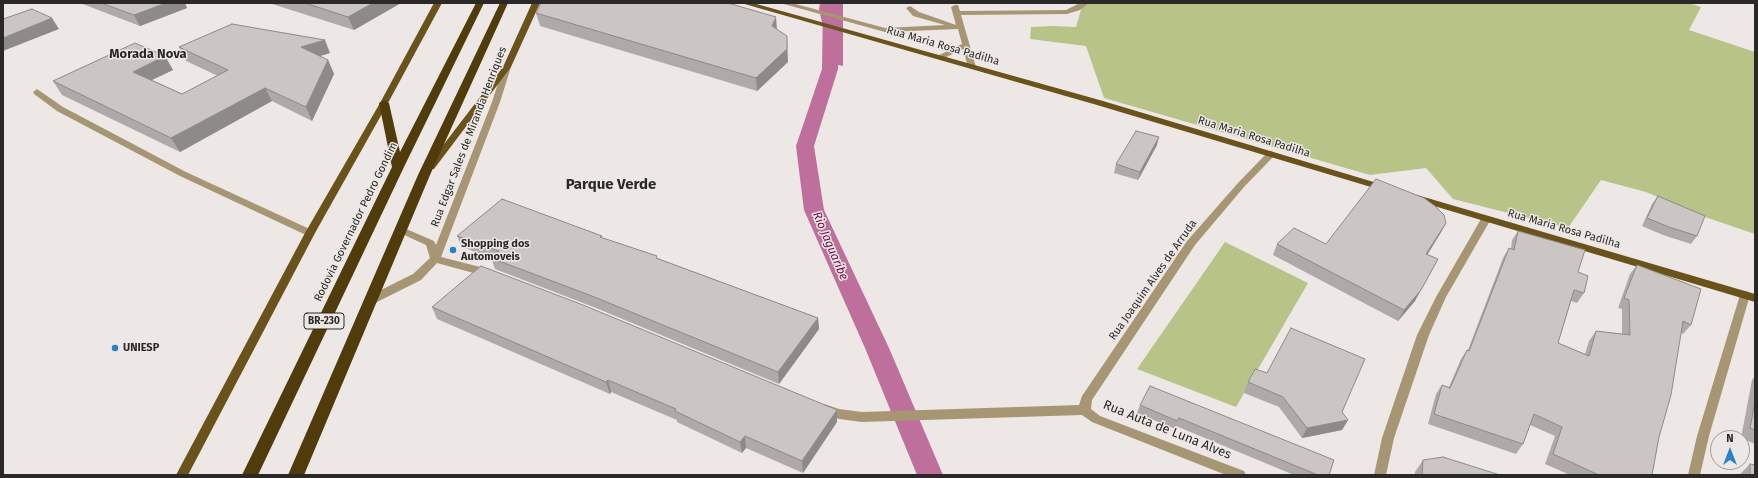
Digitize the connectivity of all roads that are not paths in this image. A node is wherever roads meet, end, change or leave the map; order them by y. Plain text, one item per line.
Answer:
1 (438, 3) edge
2 (480, 3) edge
3 (504, 3) edge
4 (536, 3) edge
5 (745, 3) edge
6 (784, 3) edge
7 (1085, 3) edge
8 (910, 8) dead end
9 (961, 27) junction
10 (965, 45) junction
11 (939, 57) junction
12 (507, 67) junction
13 (972, 67) junction
14 (36, 92) dead end
15 (384, 103) junction
16 (1271, 154) junction
17 (398, 167) junction
18 (424, 175) junction
19 (1486, 219) junction
20 (401, 230) junction
21 (310, 233) junction
22 (435, 259) junction
23 (502, 278) edge
24 (1750, 297) edge
25 (371, 300) junction
26 (816, 406) edge
27 (1085, 410) junction
28 (182, 475) edge
29 (250, 475) edge
30 (296, 475) edge
31 (1240, 475) edge
32 (1380, 475) edge
33 (1694, 475) edge

1 - 15 main road
2 - 17 highway, Rodovia Governador Pedro Gondim / BR-230
3 - 18 highway, BR-230
4 - 12 main road, Rua Edgar Sales de Miranda Henriques
5 - 11 main road, Rua Maria Rosa Padilha
6 - 9 street
7 - 9 street
8 - 9 street
9 - 10 street
10 - 11 street
10 - 13 street
11 - 13 main road, Rua Maria Rosa Padilha
12 - 18 main road
12 - 22 street, Rua Edgar Sales de Miranda Henriques
13 - 16 main road, Rua Maria Rosa Padilha
14 - 21 street
15 - 17 highway
15 - 21 main road
16 - 19 main road, Rua Maria Rosa Padilha
16 - 27 street, Rua Joaquim Alves de Arruda
17 - 29 highway, Rodovia Governador Pedro Gondim / BR-230
18 - 20 highway, BR-230
19 - 24 main road, Rua Maria Rosa Padilha
19 - 32 street
20 - 22 street
20 - 25 highway, BR-230
21 - 28 main road
22 - 23 street
22 - 25 street
24 - 33 street
25 - 30 highway, BR-230
26 - 27 street
27 - 31 street, Rua Auta de Luna Alves

